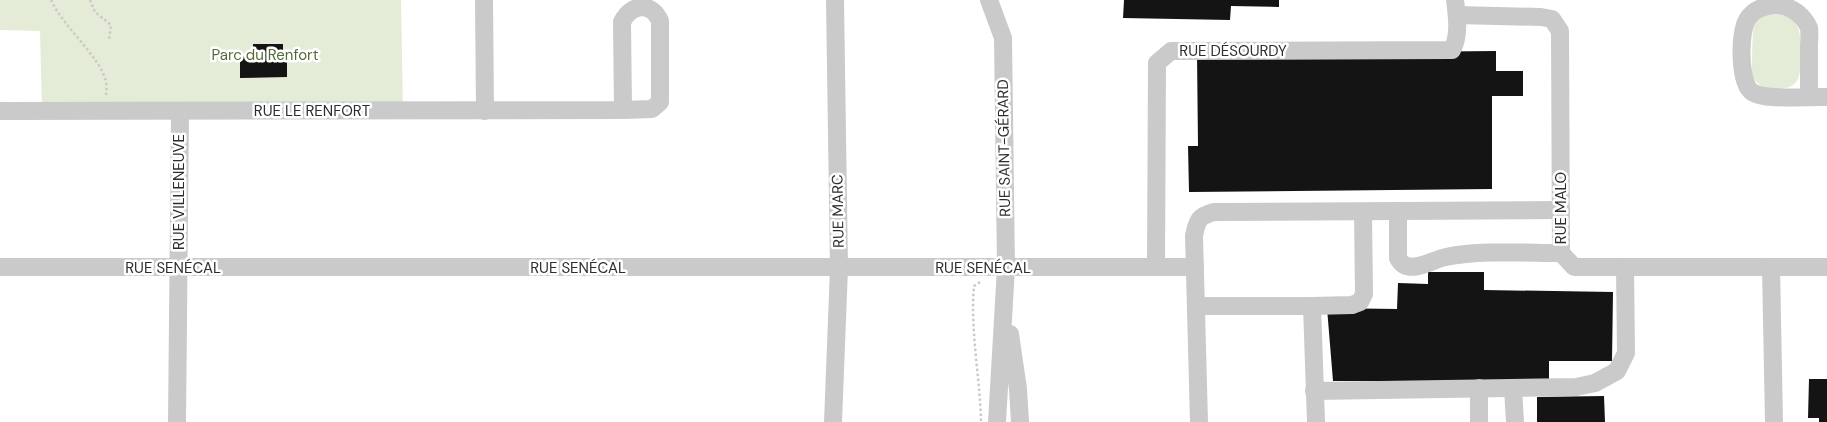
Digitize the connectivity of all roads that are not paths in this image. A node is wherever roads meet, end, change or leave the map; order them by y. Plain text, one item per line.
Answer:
1 (484, 0) edge
2 (835, 0) edge
3 (989, 0) edge
4 (1456, 8) edge
5 (1808, 96) junction
6 (1827, 97) edge
7 (485, 110) junction
8 (623, 110) junction
9 (0, 111) edge
10 (180, 112) junction
11 (1561, 210) junction
12 (1398, 211) junction
13 (1363, 212) junction
14 (1561, 253) junction
15 (0, 267) edge
16 (1156, 267) junction
17 (1195, 267) junction
18 (1625, 267) junction
19 (1771, 267) junction
20 (1827, 267) edge
21 (178, 268) junction
22 (839, 268) junction
23 (1006, 268) junction
24 (1005, 299) junction
25 (1196, 306) junction
26 (1312, 306) junction
27 (1479, 388) junction
28 (1513, 388) junction
29 (1314, 391) junction
30 (177, 422) edge
31 (833, 422) edge
32 (997, 422) edge
33 (1020, 422) edge
34 (1199, 422) edge
35 (1316, 422) edge
36 (1479, 422) edge
37 (1515, 422) edge
38 (1774, 422) edge

1 - 7 street
2 - 22 street, RUE MARC
3 - 23 street, RUE SAINT-GÉRARD
4 - 11 street, RUE MALO
4 - 16 street, RUE DÉSOURDY
5 - 5 street
5 - 6 street
7 - 8 street, RUE LE RENFORT
7 - 10 street, RUE LE RENFORT
8 - 8 street, RUE LE RENFORT
9 - 10 street, RUE LE RENFORT
10 - 21 street, RUE VILLENEUVE
11 - 12 street
11 - 14 street, RUE MALO
12 - 13 street
12 - 14 street
13 - 17 street
13 - 26 street
14 - 18 street, RUE MALO
15 - 21 street, RUE SENÉCAL
16 - 17 street, RUE SENÉCAL
16 - 23 street, RUE SENÉCAL
17 - 25 street
18 - 19 street, RUE MALO
18 - 28 street
19 - 20 street, RUE MALO
19 - 38 street
21 - 22 street, RUE SENÉCAL
21 - 30 street, RUE VILLENEUVE
22 - 23 street, RUE SENÉCAL
22 - 31 street, RUE MARC
23 - 24 street, RUE SAINT-GÉRARD
24 - 32 street, RUE SAINT-GÉRARD
24 - 33 street, RUE SAINT-GÉRARD
25 - 26 street
25 - 34 street
26 - 29 street
27 - 28 street
27 - 29 street
27 - 36 street
28 - 37 street
29 - 35 street

